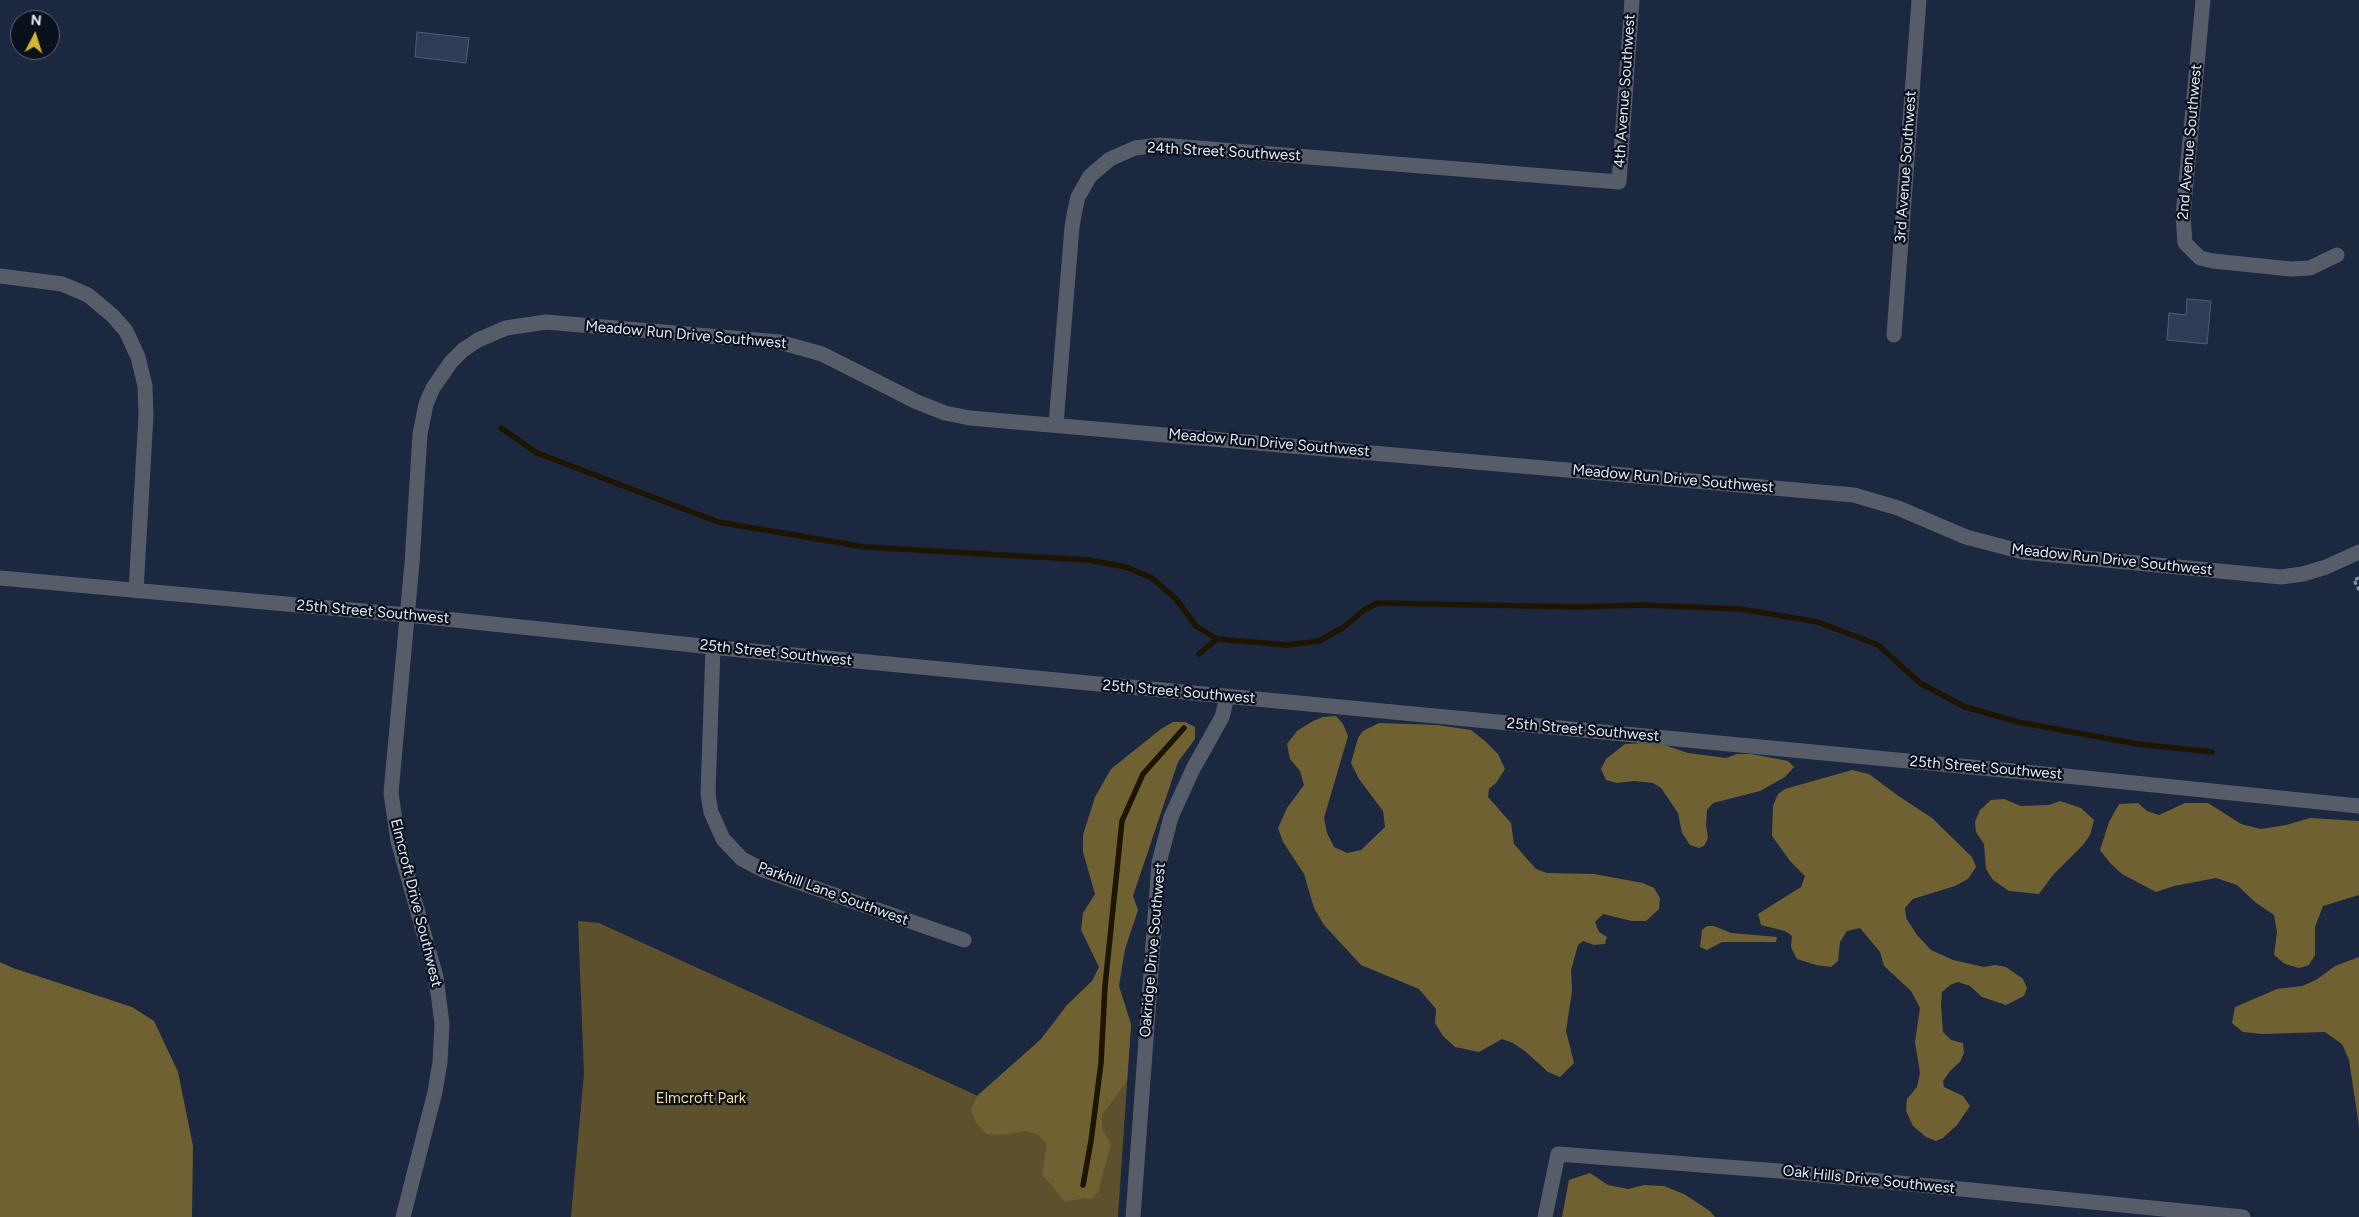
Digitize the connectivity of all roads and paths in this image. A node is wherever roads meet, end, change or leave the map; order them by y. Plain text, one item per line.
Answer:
1 (1632, 0) edge
2 (1919, 0) edge
3 (2203, 0) edge
4 (1619, 182) joint
5 (2337, 255) dead end
6 (0, 276) edge
7 (1894, 335) dead end
8 (1056, 424) junction
9 (2359, 552) edge
10 (0, 578) edge
11 (2359, 578) edge
12 (2359, 590) edge
13 (136, 591) junction
14 (407, 614) junction
15 (713, 647) junction
16 (1227, 697) junction
17 (2359, 806) edge
18 (964, 940) dead end
19 (404, 1217) edge
20 (1133, 1217) edge
21 (1545, 1217) edge
22 (2243, 1217) edge

1 - 4 street, 4th Avenue Southwest
2 - 7 street, 3rd Avenue Southwest
3 - 5 street, 2nd Avenue Southwest
4 - 8 street, 24th Street Southwest
6 - 13 street
8 - 9 street, Meadow Run Drive Southwest
8 - 14 street, Meadow Run Drive Southwest
10 - 13 street, 25th Street Southwest
11 - 12 path
13 - 14 street, 25th Street Southwest
14 - 15 street, 25th Street Southwest
14 - 19 street, Elmcroft Drive Southwest
15 - 16 street, 25th Street Southwest
15 - 18 street, Parkhill Lane Southwest
16 - 17 street, 25th Street Southwest
16 - 20 street, Oakridge Drive Southwest
21 - 22 street, Oak Hills Drive Southwest

